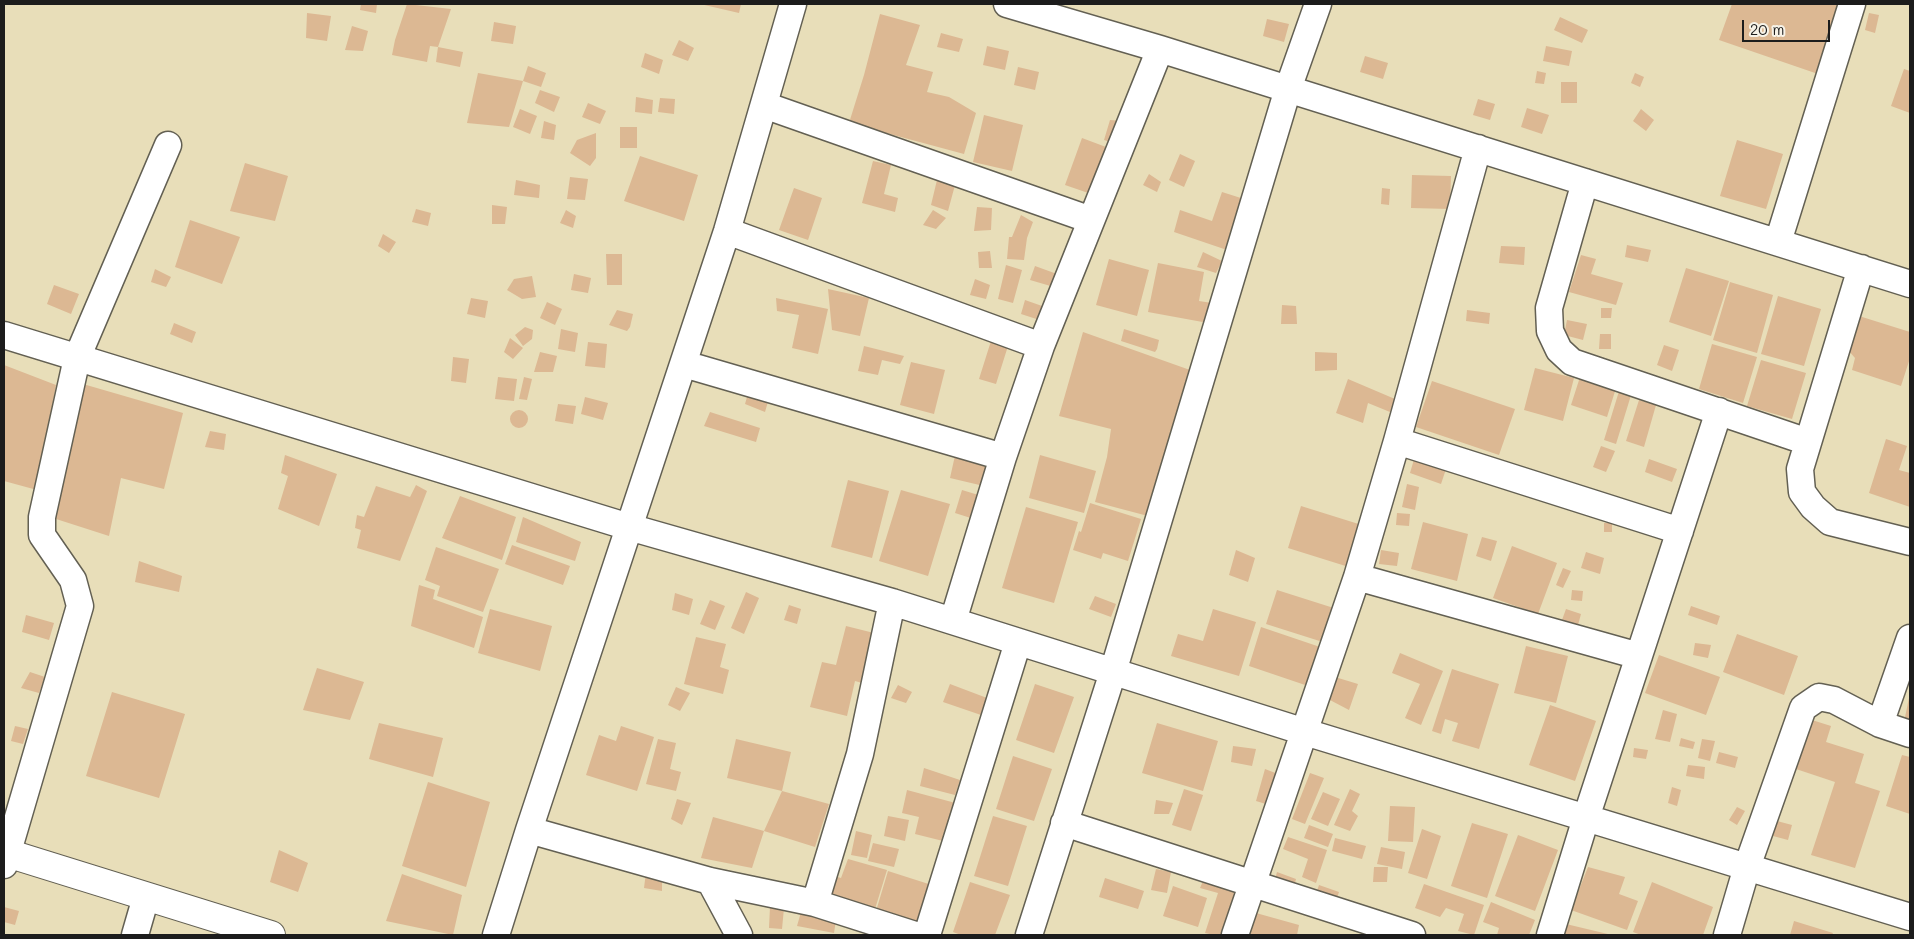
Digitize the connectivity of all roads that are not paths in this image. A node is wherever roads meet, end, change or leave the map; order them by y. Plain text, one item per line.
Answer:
1 (793, 4) edge
2 (1007, 4) edge
3 (1318, 4) edge
4 (1852, 4) edge
5 (1160, 49) junction
6 (1288, 89) junction
7 (764, 105) junction
8 (168, 145) dead end
9 (1478, 148) junction
10 (1585, 182) junction
11 (1091, 220) junction
12 (727, 231) junction
13 (1778, 242) junction
14 (1861, 268) junction
15 (1910, 284) edge
16 (4, 335) edge
17 (1040, 346) junction
18 (76, 358) junction
19 (684, 364) junction
20 (1719, 411) junction
21 (1397, 441) junction
22 (1808, 442) junction
23 (1003, 457) junction
24 (629, 527) junction
25 (1680, 531) junction
26 (1910, 542) edge
27 (1357, 577) junction
28 (892, 602) junction
29 (953, 621) junction
30 (1910, 638) edge
31 (1018, 642) junction
32 (1639, 656) junction
33 (1113, 672) junction
34 (1880, 724) junction
35 (1305, 732) junction
36 (1910, 734) edge
37 (1586, 818) junction
38 (1064, 823) junction
39 (528, 830) junction
40 (5, 857) edge
41 (1747, 868) junction
42 (710, 881) junction
43 (1251, 883) junction
44 (146, 897) junction
45 (815, 903) junction
46 (1910, 917) edge
47 (135, 935) edge
48 (271, 935) edge
49 (496, 935) edge
50 (739, 935) edge
51 (915, 935) edge
52 (927, 935) edge
53 (1029, 935) edge
54 (1235, 935) edge
55 (1412, 935) edge
56 (1550, 935) edge
57 (1727, 935) edge

1 - 7 street
2 - 5 street
3 - 6 street
4 - 13 street
5 - 6 street
5 - 11 street
6 - 9 street
6 - 33 street
7 - 11 street
7 - 12 street
8 - 18 street
9 - 10 street
9 - 21 street
10 - 13 street
10 - 20 street
11 - 17 street
12 - 17 street
12 - 19 street
13 - 14 street
14 - 15 street
14 - 22 street
16 - 18 street
17 - 23 street
18 - 24 street
18 - 40 street
19 - 23 street
19 - 24 street
20 - 22 street
20 - 25 street
21 - 25 street
21 - 27 street
22 - 26 street
23 - 29 street
24 - 28 street
24 - 39 street
25 - 32 street
27 - 32 street
27 - 35 street
28 - 29 street
28 - 45 street
29 - 31 street
30 - 34 street
31 - 33 street
31 - 52 street
32 - 37 street
33 - 35 street
33 - 38 street
34 - 36 street
34 - 41 street
35 - 37 street
35 - 43 street
37 - 41 street
37 - 56 street
38 - 43 street
38 - 53 street
39 - 42 street
39 - 49 street
40 - 44 street
41 - 46 street
41 - 57 street
42 - 45 street
42 - 50 street
43 - 54 street
43 - 55 street
44 - 47 street
44 - 48 street
45 - 51 street

